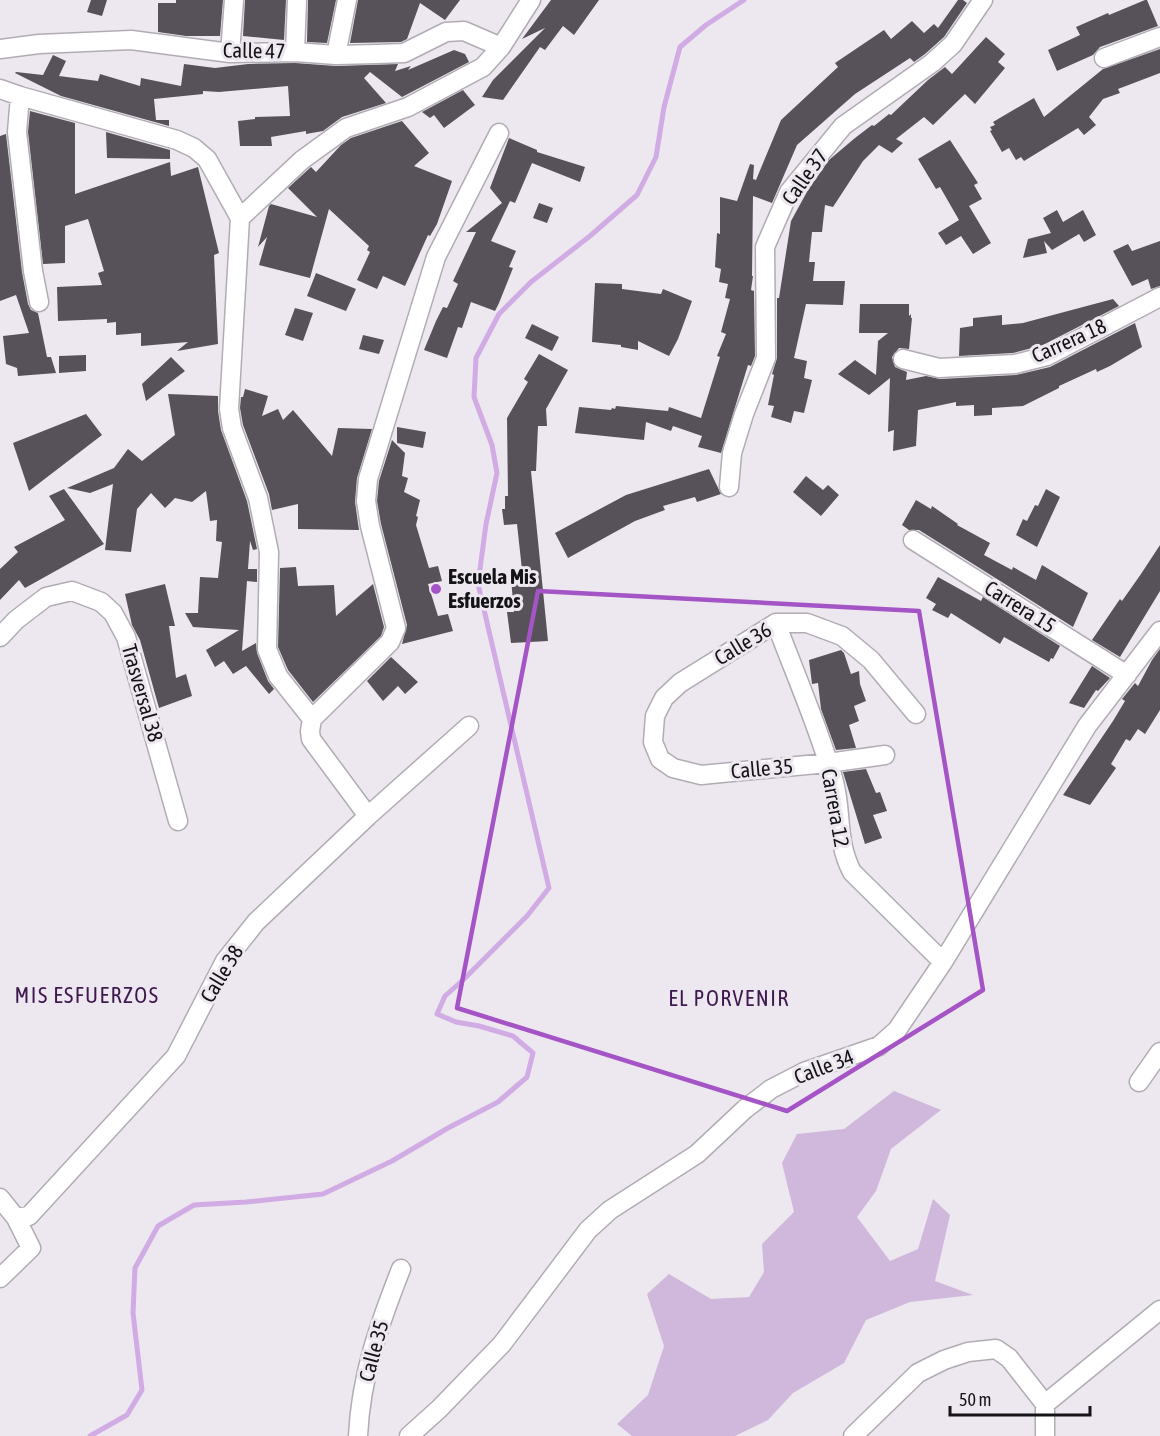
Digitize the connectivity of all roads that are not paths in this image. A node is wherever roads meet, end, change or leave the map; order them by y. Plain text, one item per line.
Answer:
1 (234, 0) edge
2 (297, 0) edge
3 (347, 0) edge
4 (531, 0) edge
5 (982, 0) edge
6 (1160, 37) edge
7 (501, 47) junction
8 (0, 49) edge
9 (295, 52) junction
10 (230, 54) junction
11 (336, 55) junction
12 (1104, 58) dead end
13 (0, 88) edge
14 (20, 96) junction
15 (499, 133) dead end
16 (240, 218) junction
17 (1160, 297) edge
18 (39, 302) dead end
19 (903, 359) dead end
20 (729, 487) dead end
21 (913, 540) dead end
22 (777, 623) junction
23 (1160, 631) edge
24 (0, 637) edge
25 (1127, 675) junction
26 (916, 714) dead end
27 (312, 719) junction
28 (469, 726) dead end
29 (653, 742) joint
30 (885, 755) dead end
31 (828, 763) junction
32 (368, 816) junction
33 (178, 821) dead end
34 (944, 962) junction
35 (1160, 1052) edge
36 (1139, 1082) dead end
37 (0, 1198) edge
38 (16, 1218) junction
39 (401, 1269) dead end
40 (0, 1278) edge
41 (1160, 1310) edge
42 (1045, 1404) junction
43 (358, 1436) edge
44 (409, 1436) edge
45 (853, 1436) edge
46 (1045, 1436) edge

1 - 10 street
2 - 9 street
3 - 11 street
4 - 7 street
5 - 20 street, Calle 37
6 - 12 street
7 - 11 street, Calle 47
7 - 16 street
8 - 10 street, Calle 47
9 - 10 street, Calle 47
9 - 11 street, Calle 47
13 - 14 street
14 - 16 street
14 - 18 street
15 - 27 street
16 - 27 street
17 - 19 street, Carrera 18
21 - 25 street, Carrera 15
22 - 26 street, Calle 36
22 - 29 street, Calle 36
22 - 31 street, Carrera 12
23 - 25 street, Calle 34
24 - 33 street, Trasversal 38
25 - 34 street, Calle 34
27 - 32 street
28 - 32 street, Calle 38
29 - 31 street, Calle 35
30 - 31 street, Calle 35
31 - 34 street, Carrera 12
32 - 38 street, Calle 38
34 - 44 street, Calle 34
35 - 36 street
37 - 38 street
38 - 40 street
39 - 43 street, Calle 35
41 - 42 street
42 - 45 street
42 - 46 street

